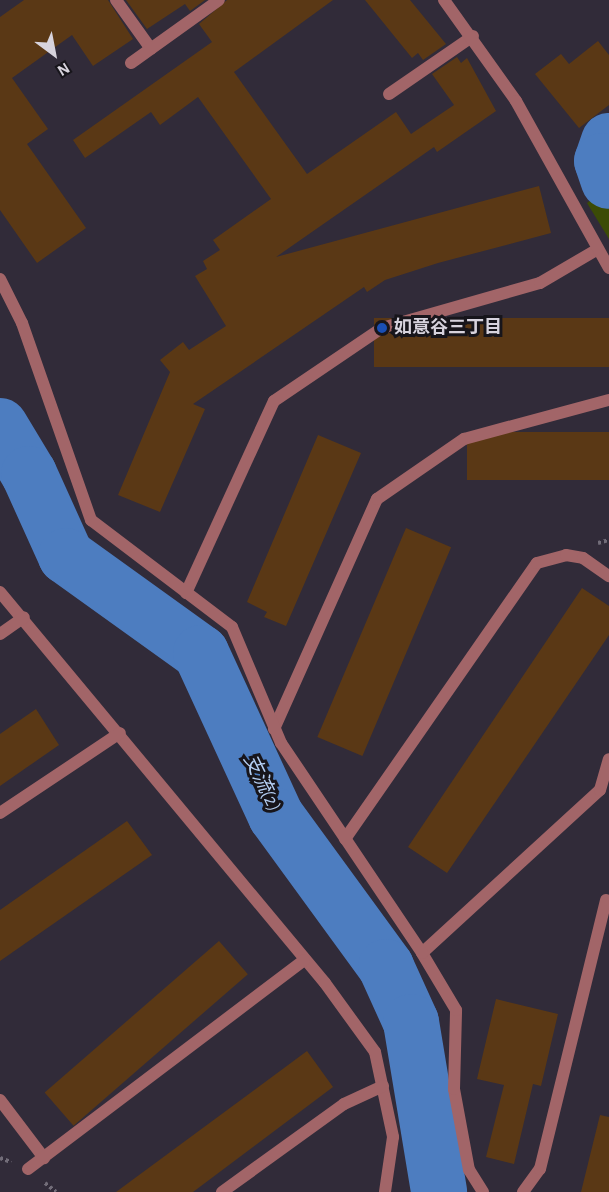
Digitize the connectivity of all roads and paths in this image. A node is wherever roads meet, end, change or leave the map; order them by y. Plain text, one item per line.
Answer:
1 (116, 0) edge
2 (219, 0) edge
3 (444, 0) edge
4 (473, 36) junction
5 (151, 49) junction
6 (131, 63) dead end
7 (389, 94) dead end
8 (598, 249) junction
9 (609, 268) edge
10 (0, 279) edge
11 (609, 400) edge
12 (609, 576) edge
13 (0, 592) edge
14 (186, 593) junction
15 (24, 617) junction
16 (0, 634) edge
17 (274, 729) junction
18 (120, 733) junction
19 (609, 759) edge
20 (0, 813) edge
21 (345, 839) junction
22 (606, 900) dead end
23 (422, 953) junction
24 (304, 960) junction
25 (383, 1086) junction
26 (0, 1100) edge
27 (44, 1158) junction
28 (28, 1169) dead end
29 (222, 1192) edge
30 (385, 1192) edge
31 (483, 1192) edge
32 (524, 1192) edge

1 - 5 street
2 - 5 street
3 - 4 street
4 - 7 street
4 - 8 street
5 - 6 street
8 - 9 street
8 - 14 street
10 - 14 street
11 - 17 street
12 - 21 street
13 - 15 street
14 - 17 street
15 - 16 street
15 - 18 street
17 - 21 street
18 - 20 street
18 - 24 street
19 - 23 street
21 - 23 street
22 - 32 street
23 - 31 street
24 - 25 street
24 - 27 street
25 - 29 street
25 - 30 street
26 - 27 street
27 - 28 street

